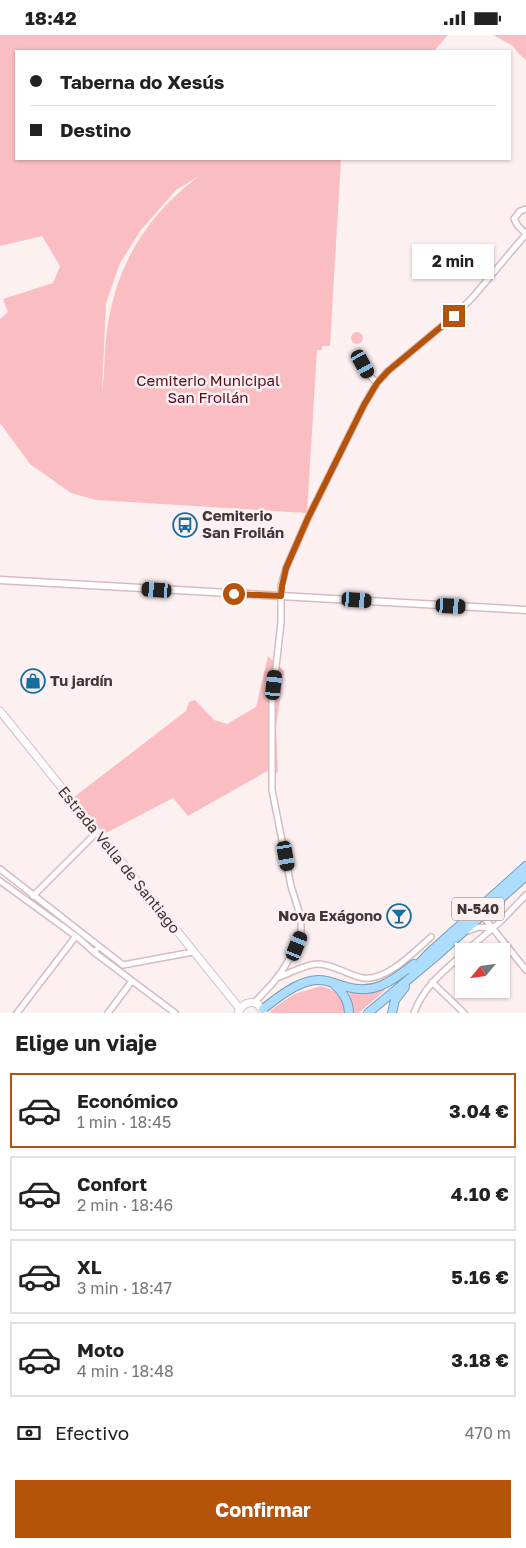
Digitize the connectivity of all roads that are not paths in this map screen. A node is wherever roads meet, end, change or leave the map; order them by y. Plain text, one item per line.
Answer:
1 (526, 209) edge
2 (526, 234) edge
3 (363, 364) dead end
4 (377, 383) junction
5 (0, 580) edge
6 (281, 596) junction
7 (526, 610) edge
8 (0, 711) edge
9 (97, 832) junction
10 (526, 866) edge
11 (0, 869) edge
12 (8, 876) junction
13 (526, 876) edge
14 (1, 882) edge
15 (505, 895) junction
16 (526, 895) edge
17 (33, 896) junction
18 (492, 928) junction
19 (463, 933) junction
20 (76, 936) junction
21 (431, 937) dead end
22 (475, 943) edge
23 (97, 945) junction
24 (193, 952) junction
25 (95, 953) junction
26 (432, 955) junction
27 (455, 961) edge
28 (526, 970) edge
29 (276, 978) junction
30 (132, 981) junction
31 (331, 981) junction
32 (432, 982) junction
33 (255, 1003) junction
34 (239, 1011) edge
35 (264, 1011) edge
36 (18, 1013) edge
37 (108, 1013) edge
38 (175, 1013) edge
39 (349, 1013) edge
40 (368, 1013) edge
41 (392, 1013) edge
42 (414, 1013) edge
43 (464, 1013) edge

1 - 2 street
2 - 4 street
3 - 4 street
4 - 6 street
5 - 6 street
6 - 7 street
6 - 29 street
8 - 9 main road, Estrada Vella de Santiago
9 - 17 street
9 - 24 main road, Estrada Vella de Santiago
10 - 26 highway, N-540
11 - 12 street
12 - 14 street
12 - 14 street
12 - 17 street
13 - 15 highway, N-540
14 - 20 street
15 - 18 street
15 - 19 highway, N-540
16 - 18 street
17 - 23 street
18 - 19 street
18 - 22 street
18 - 28 street
19 - 26 highway, N-540
20 - 23 street
20 - 25 street
20 - 36 street
21 - 29 street
23 - 24 street
23 - 25 street
24 - 34 main road, Estrada Vella de Santiago
25 - 30 street
26 - 31 highway
26 - 40 highway, N-540
26 - 41 highway
27 - 32 street
29 - 33 street
30 - 37 street
30 - 38 street
31 - 35 highway
31 - 39 highway
32 - 42 street
32 - 43 street
33 - 34 main road, Estrada Vella de Santiago
33 - 35 main road

